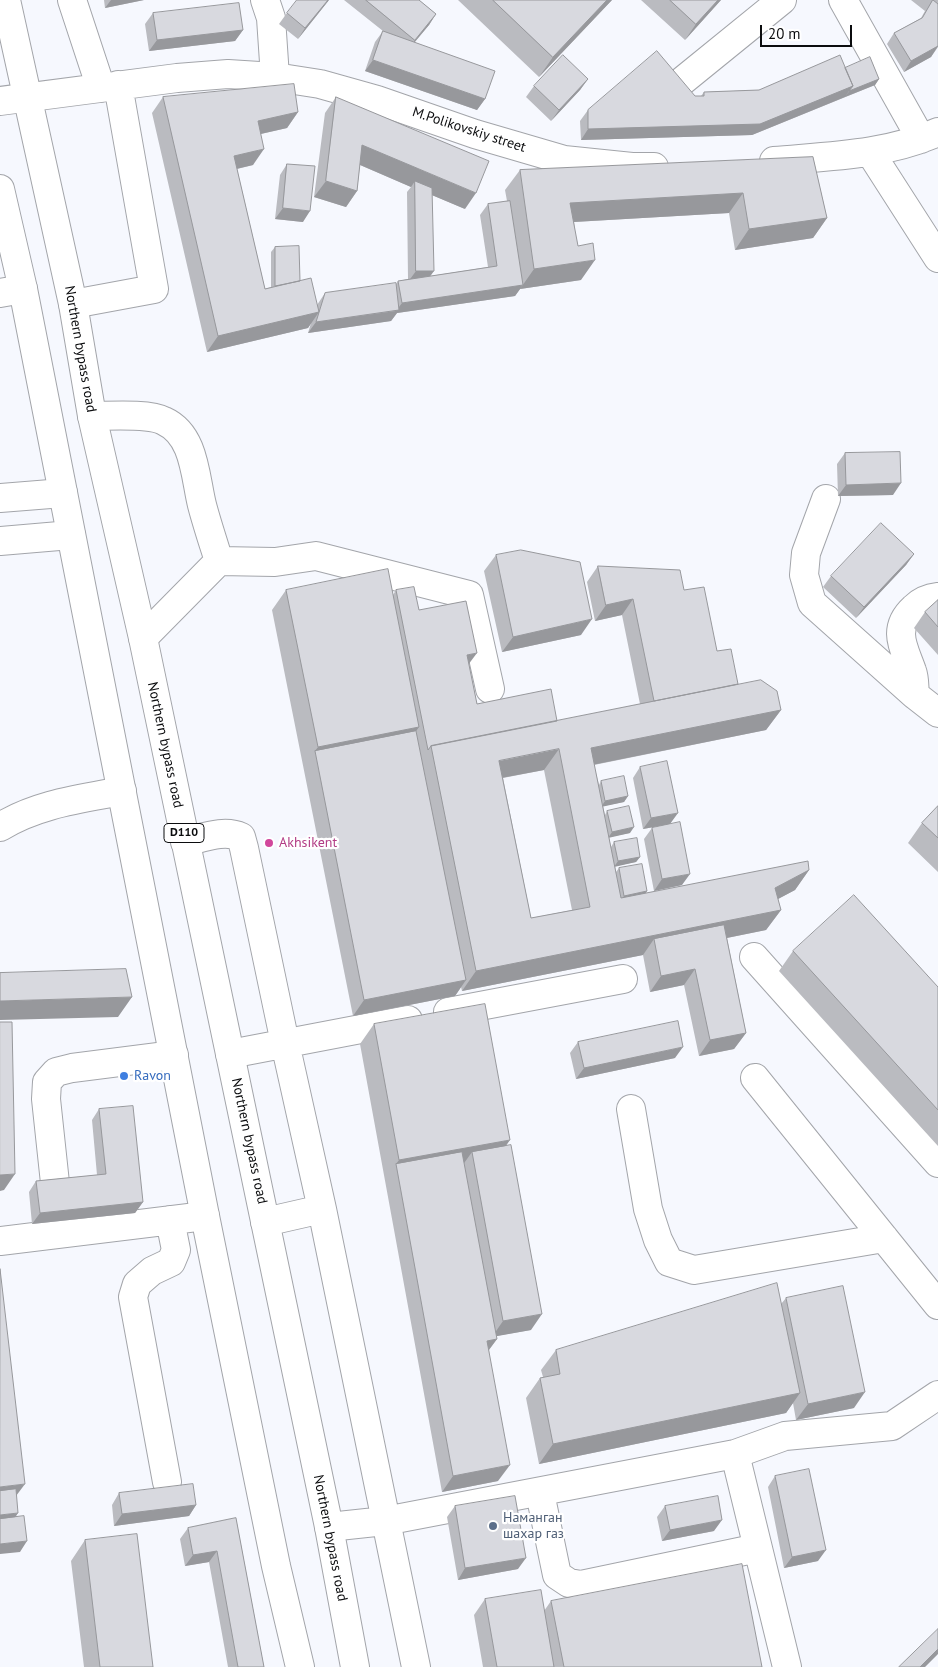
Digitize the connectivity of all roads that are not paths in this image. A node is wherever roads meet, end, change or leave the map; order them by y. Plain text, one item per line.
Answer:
1 (6, 0) edge
2 (72, 0) edge
3 (265, 0) edge
4 (782, 0) edge
5 (843, 0) edge
6 (275, 76) junction
7 (681, 82) edge
8 (109, 86) junction
9 (13, 99) edge
10 (930, 135) edge
11 (870, 152) junction
12 (746, 163) edge
13 (680, 167) edge
14 (0, 189) edge
15 (938, 258) edge
16 (12, 291) edge
17 (73, 304) junction
18 (92, 416) junction
19 (63, 493) junction
20 (0, 498) edge
21 (826, 499) dead end
22 (71, 535) junction
23 (0, 541) edge
24 (219, 560) junction
25 (938, 597) edge
26 (143, 638) junction
27 (490, 689) dead end
28 (915, 695) junction
29 (938, 713) edge
30 (122, 791) junction
31 (0, 827) edge
32 (186, 842) junction
33 (754, 957) dead end
34 (623, 978) dead end
35 (285, 1043) junction
36 (230, 1054) junction
37 (174, 1056) junction
38 (755, 1078) dead end
39 (631, 1109) dead end
40 (938, 1164) edge
41 (55, 1183) edge
42 (322, 1209) junction
43 (205, 1216) junction
44 (170, 1220) junction
45 (265, 1222) junction
46 (884, 1238) junction
47 (0, 1241) edge
48 (938, 1305) edge
49 (938, 1395) edge
50 (735, 1454) junction
51 (167, 1482) dead end
52 (540, 1493) junction
53 (385, 1521) junction
54 (329, 1527) junction
55 (758, 1548) junction
56 (300, 1667) edge
57 (354, 1667) edge
58 (416, 1667) edge
59 (788, 1667) edge

1 - 9 main road, Northern bypass road / D110
2 - 8 main road
3 - 6 main road
4 - 7 main road
5 - 10 main road
6 - 8 main road, M.Polikovskiy street
6 - 13 main road, M.Polikovskiy street
8 - 9 main road, M.Polikovskiy street
8 - 17 main road
9 - 17 main road, Northern bypass road / D110
10 - 11 main road
11 - 12 main road
11 - 15 main road
14 - 16 main road
16 - 19 main road
17 - 18 main road, Northern bypass road / D110
18 - 24 main road
18 - 26 main road, Northern bypass road / D110
19 - 20 main road
19 - 22 main road
21 - 28 main road
22 - 23 main road
22 - 30 main road
24 - 26 main road
24 - 27 main road
25 - 28 main road
26 - 32 main road, Northern bypass road / D110
28 - 29 main road
30 - 31 main road
30 - 37 main road
32 - 35 main road
32 - 36 main road, Northern bypass road / D110
33 - 40 main road
34 - 35 main road
35 - 36 main road
35 - 42 main road
36 - 45 main road, Northern bypass road / D110
37 - 41 main road
37 - 43 main road
38 - 46 main road
39 - 46 main road
42 - 45 main road
42 - 53 main road
43 - 44 main road
43 - 56 main road
44 - 47 main road
44 - 51 main road
45 - 54 main road, Northern bypass road / D110
46 - 48 main road
49 - 50 main road
50 - 52 main road
50 - 55 main road
52 - 53 main road
52 - 55 main road
53 - 54 main road
53 - 58 main road
54 - 57 main road, Northern bypass road / D110
55 - 59 main road

